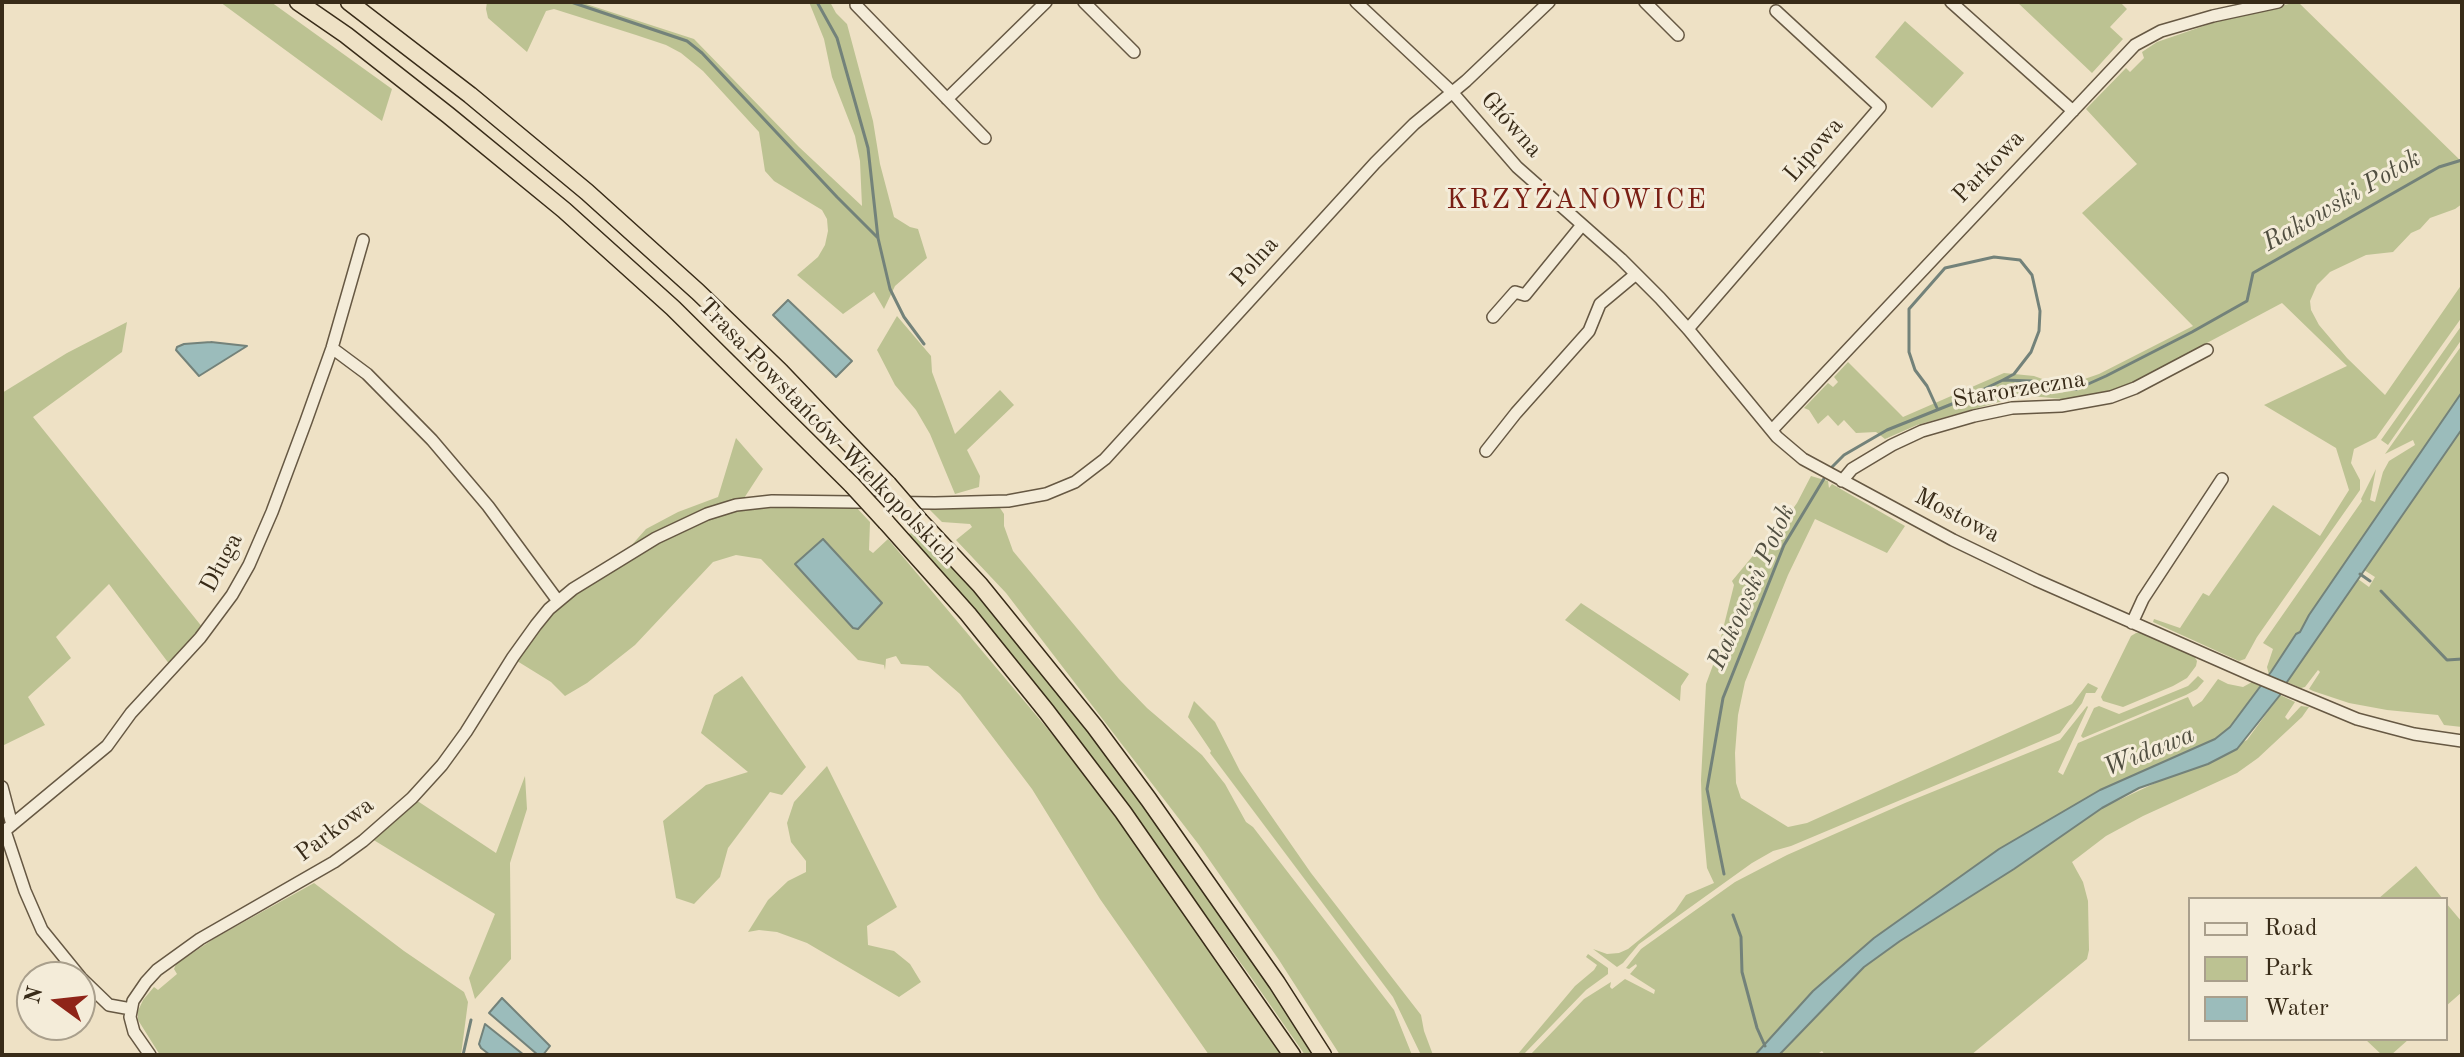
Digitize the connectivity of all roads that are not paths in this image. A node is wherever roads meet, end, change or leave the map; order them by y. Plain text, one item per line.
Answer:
1 (298, 2) edge
2 (349, 2) edge
3 (1046, 2) edge
4 (1084, 2) edge
5 (1356, 2) edge
6 (1549, 2) edge
7 (1645, 2) edge
8 (1951, 2) edge
9 (2278, 2) edge
10 (856, 5) dead end
11 (1776, 11) dead end
12 (1678, 35) dead end
13 (1134, 52) dead end
14 (1452, 92) junction
15 (947, 99) junction
16 (2073, 111) junction
17 (985, 138) dead end
18 (1582, 225) junction
19 (363, 240) dead end
20 (1636, 274) junction
21 (1493, 317) dead end
22 (1688, 329) junction
23 (332, 348) junction
24 (2207, 350) dead end
25 (1772, 430) junction
26 (1486, 451) dead end
27 (1838, 478) junction
28 (2222, 479) dead end
29 (971, 502) joint
30 (558, 601) junction
31 (2132, 623) junction
32 (2462, 741) edge
33 (2, 787) edge
34 (6, 830) edge
35 (131, 1009) junction
36 (150, 1055) edge
37 (1292, 1055) edge
38 (1323, 1055) edge

1 - 37 highway, Trasa Powstańców Wielkopolskich, bridge
2 - 38 highway, Trasa Powstańców Wielkopolskich, bridge
3 - 15 street
4 - 13 street
5 - 14 street, Główna
6 - 14 street, Polna
7 - 12 street
8 - 16 street
9 - 16 street, Parkowa
10 - 15 street
11 - 22 street, Lipowa
14 - 18 street, Główna
14 - 29 street, Polna
15 - 17 street
16 - 25 street, Parkowa
18 - 20 street, Główna
18 - 21 street
19 - 23 street, Długa
20 - 22 street, Główna
20 - 26 street
22 - 25 street, Główna
23 - 30 street
23 - 34 street, Długa
24 - 27 street, Starorzeczna
25 - 27 street, Mostowa
27 - 31 street, Mostowa
28 - 31 street
29 - 30 street, Parkowa
30 - 35 street, Parkowa
31 - 32 street, Mostowa
33 - 34 street
34 - 35 street
35 - 36 street

